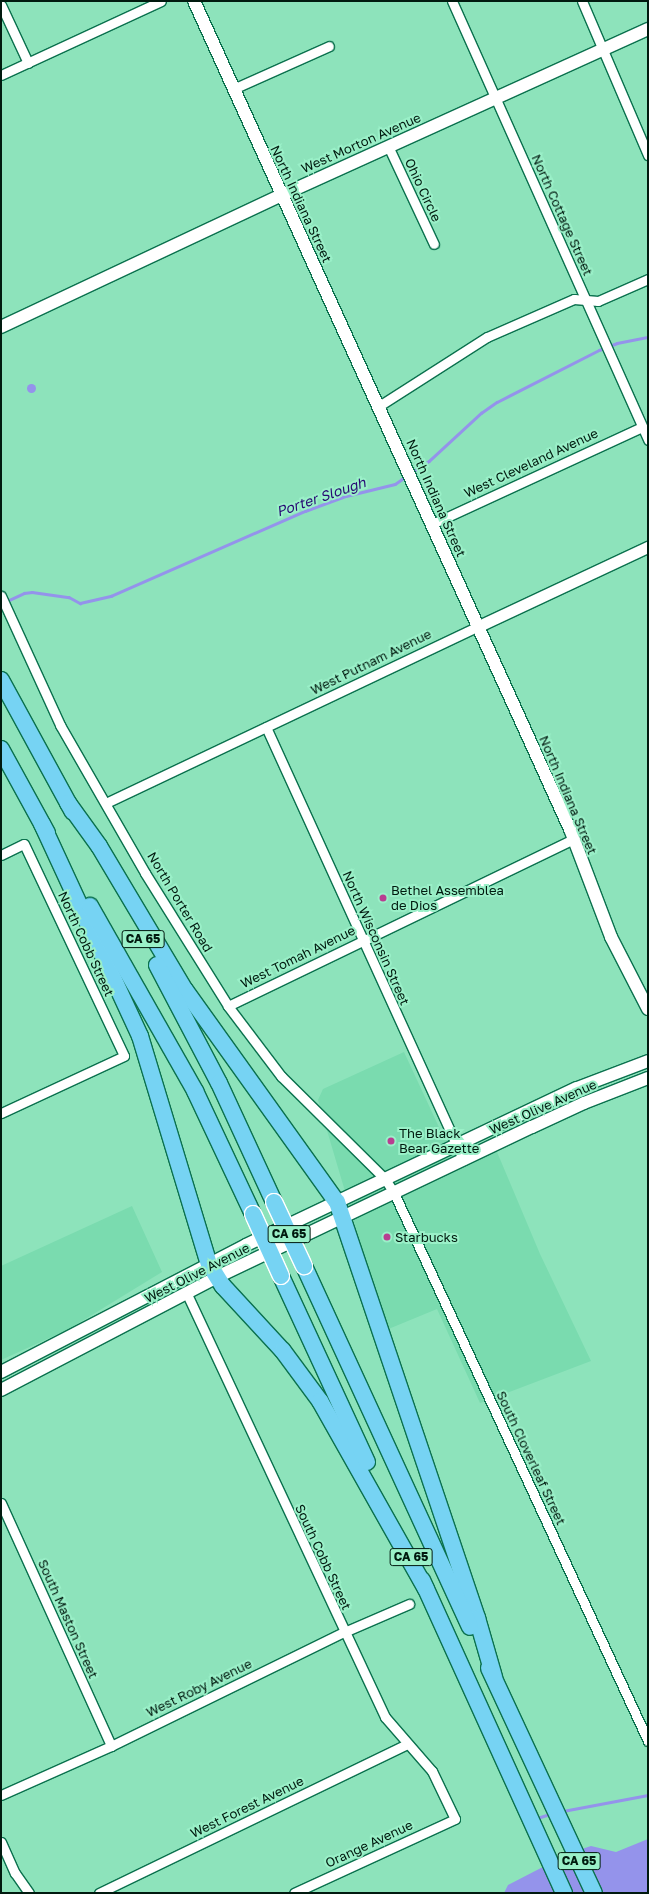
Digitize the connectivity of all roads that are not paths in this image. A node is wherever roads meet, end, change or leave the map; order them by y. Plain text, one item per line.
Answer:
1 (161, 1) edge
2 (194, 1) edge
3 (452, 1) edge
4 (582, 1) edge
5 (1, 6) edge
6 (648, 29) edge
7 (329, 46) dead end
8 (602, 50) junction
9 (28, 63) junction
10 (1, 75) edge
11 (233, 89) junction
12 (495, 98) junction
13 (388, 146) junction
14 (648, 155) edge
15 (282, 195) junction
16 (434, 244) dead end
17 (648, 279) edge
18 (585, 301) junction
19 (1, 328) edge
20 (379, 406) junction
21 (642, 426) junction
22 (648, 440) edge
23 (432, 524) junction
24 (648, 547) edge
25 (1, 596) edge
26 (478, 626) junction
27 (1, 680) edge
28 (266, 727) junction
29 (1, 749) edge
30 (68, 803) junction
31 (106, 803) junction
32 (42, 824) junction
33 (574, 839) junction
34 (1, 855) edge
35 (363, 939) junction
36 (228, 1006) junction
37 (648, 1009) edge
38 (648, 1061) edge
39 (648, 1078) edge
40 (1, 1113) edge
41 (456, 1145) junction
42 (463, 1160) junction
43 (389, 1186) junction
44 (337, 1202) junction
45 (344, 1217) junction
46 (213, 1270) junction
47 (186, 1292) junction
48 (128, 1306) junction
49 (100, 1338) junction
50 (1, 1372) edge
51 (1, 1390) edge
52 (1, 1503) edge
53 (426, 1589) junction
54 (409, 1604) dead end
55 (344, 1632) junction
56 (494, 1678) junction
57 (648, 1741) edge
58 (407, 1744) junction
59 (111, 1746) junction
60 (1, 1795) edge
61 (455, 1819) joint
62 (1, 1842) edge
63 (29, 1893) edge
64 (99, 1893) edge
65 (294, 1893) edge
66 (564, 1893) edge
67 (594, 1893) edge

1 - 9 street
2 - 11 main road, North Indiana Street
3 - 12 street, North Cottage Street
4 - 8 street
5 - 9 street
6 - 8 main road, West Morton Avenue
7 - 11 street
8 - 12 main road, West Morton Avenue
8 - 14 street
9 - 10 street
11 - 15 main road, North Indiana Street
12 - 13 main road, West Morton Avenue
12 - 18 street, North Cottage Street
13 - 15 main road, West Morton Avenue
13 - 16 street, Ohio Circle
15 - 19 main road, West Morton Avenue
15 - 20 main road, North Indiana Street
17 - 18 street
18 - 20 street
18 - 21 street, North Cottage Street
20 - 23 main road, North Indiana Street
21 - 22 street, North Cottage Street
21 - 23 street, West Cleveland Avenue
23 - 26 main road, North Indiana Street
24 - 26 street, West Putnam Avenue
25 - 31 street, North Porter Road
26 - 28 street, West Putnam Avenue
26 - 33 main road, North Indiana Street
27 - 30 highway, CA 65
28 - 31 street, West Putnam Avenue
28 - 35 street, North Wisconsin Street
29 - 32 highway, CA 65
30 - 44 highway
30 - 56 highway, CA 65, bridge
31 - 36 street, North Porter Road
32 - 46 highway
32 - 53 highway, CA 65, bridge
33 - 35 street, West Tomah Avenue
33 - 37 main road, North Indiana Street
34 - 40 street, North Cobb Street
35 - 36 street, West Tomah Avenue
35 - 41 street, North Wisconsin Street
36 - 43 street, North Porter Road
38 - 41 main road, West Olive Avenue
39 - 42 main road, West Olive Avenue
41 - 42 street, North Wisconsin Street
41 - 43 main road, West Olive Avenue
42 - 43 main road, West Olive Avenue
43 - 44 main road, West Olive Avenue
43 - 45 main road, West Olive Avenue
43 - 57 street, South Cloverleaf Street
44 - 45 highway
44 - 46 main road, West Olive Avenue
45 - 46 main road, West Olive Avenue
45 - 56 highway
46 - 47 main road, West Olive Avenue
46 - 48 main road, West Olive Avenue
46 - 53 highway
47 - 49 main road, West Olive Avenue
47 - 55 street, South Cobb Street
48 - 49 main road
48 - 50 main road, West Olive Avenue
49 - 51 main road, West Olive Avenue
52 - 59 street, South Maston Street
53 - 66 highway, CA 65
54 - 55 street, West Roby Avenue
55 - 58 street, South Cobb Street
55 - 59 street, West Roby Avenue
56 - 67 highway, CA 65
58 - 61 street, South Cobb Street
58 - 64 street, West Forest Avenue
59 - 60 street, West Roby Avenue
61 - 65 street, Orange Avenue
62 - 63 street

